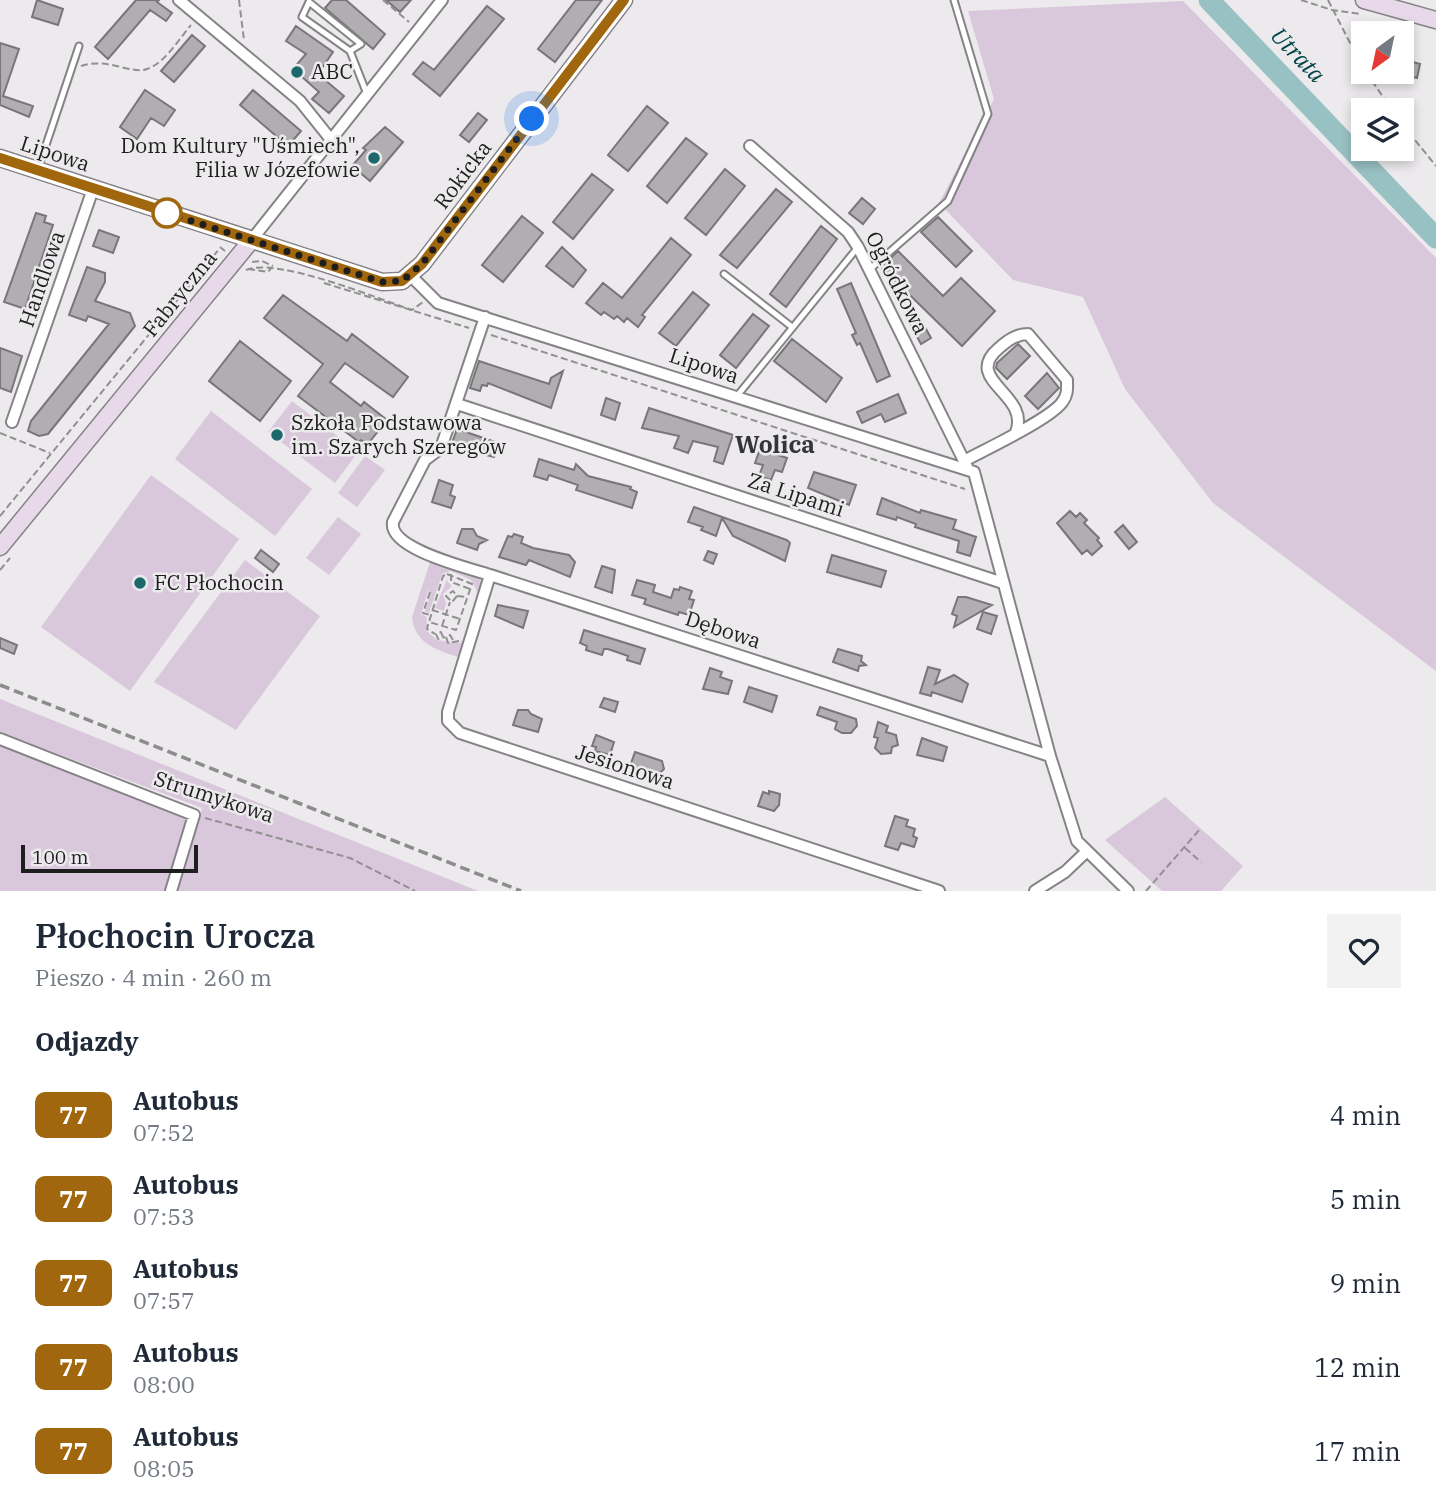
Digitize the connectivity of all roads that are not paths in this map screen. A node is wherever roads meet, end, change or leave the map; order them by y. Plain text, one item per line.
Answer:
1 (178, 0) edge
2 (442, 0) edge
3 (624, 0) edge
4 (954, 0) edge
5 (1364, 0) edge
6 (308, 1) edge
7 (1436, 20) edge
8 (79, 46) dead end
9 (350, 51) junction
10 (367, 94) junction
11 (332, 141) junction
12 (750, 146) dead end
13 (0, 158) edge
14 (38, 171) junction
15 (93, 189) junction
16 (250, 242) junction
17 (858, 247) junction
18 (870, 269) junction
19 (724, 274) dead end
20 (411, 276) junction
21 (485, 317) junction
22 (792, 327) junction
23 (735, 399) junction
24 (457, 404) junction
25 (12, 422) dead end
26 (1016, 432) junction
27 (966, 465) junction
28 (0, 547) edge
29 (490, 575) junction
30 (1003, 583) junction
31 (0, 739) edge
32 (1050, 756) junction
33 (1086, 852) junction
34 (171, 891) edge
35 (939, 891) edge
36 (1035, 891) edge
37 (1128, 891) edge

1 - 11 street
2 - 10 street, Fabryczna
3 - 20 main road, Rokicka
4 - 18 lane
5 - 7 main road
6 - 9 lane
6 - 9 lane
8 - 14 lane
9 - 10 lane
10 - 11 street, Fabryczna
11 - 16 street, Fabryczna
12 - 17 street, Ogródkowa
13 - 14 main road, Lipowa
14 - 15 main road, Lipowa
15 - 16 main road, Lipowa
15 - 25 street, Handlowa
16 - 20 main road, Lipowa
16 - 28 main road, Fabryczna
17 - 18 street, Ogródkowa
17 - 22 lane
18 - 27 street, Ogródkowa
19 - 22 lane
20 - 21 street, Lipowa
21 - 23 street, Lipowa
21 - 24 street
22 - 23 lane
23 - 27 street, Lipowa
24 - 29 street, Dębowa
24 - 30 street, Za Lipami
26 - 26 street
26 - 27 street
27 - 30 street
29 - 32 street, Dębowa
29 - 35 street, Jesionowa
30 - 32 street
31 - 34 street, Strumykowa
32 - 33 street
33 - 36 street
33 - 37 street

